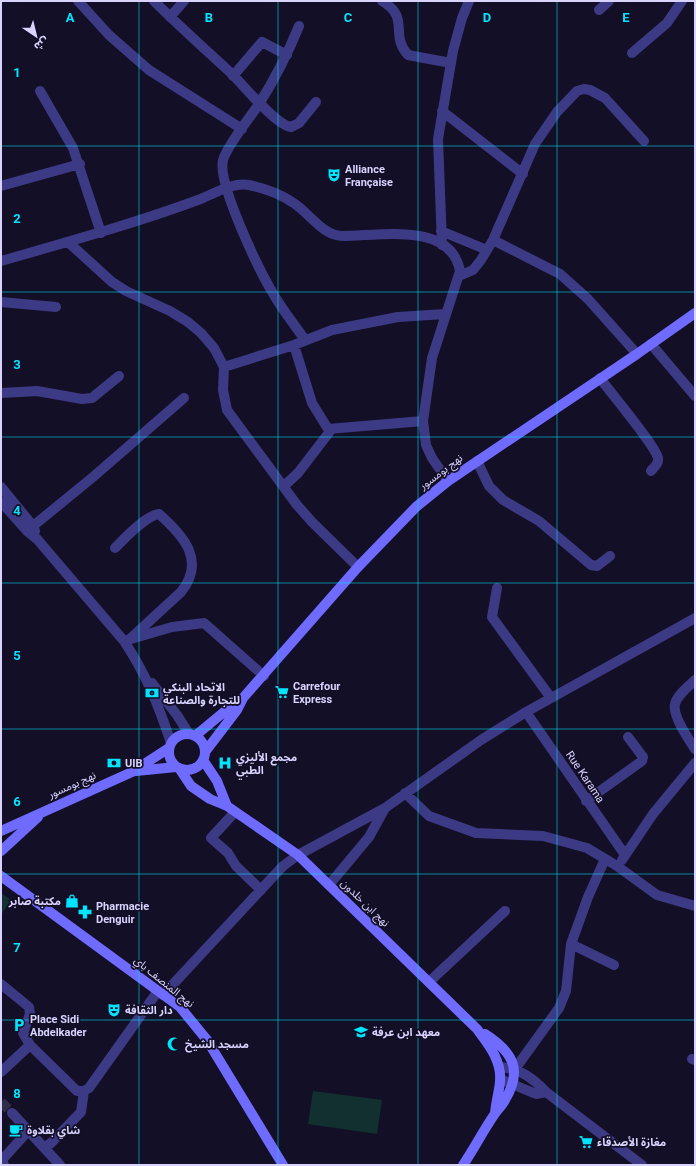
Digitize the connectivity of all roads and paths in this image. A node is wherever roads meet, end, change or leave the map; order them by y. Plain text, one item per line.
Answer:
1 (78, 1) edge
2 (154, 1) edge
3 (184, 1) edge
4 (382, 1) edge
5 (469, 1) edge
6 (609, 1) edge
7 (682, 1) edge
8 (599, 10) dead end
9 (170, 17) junction
10 (299, 26) dead end
11 (632, 53) dead end
12 (287, 56) junction
13 (451, 63) junction
14 (233, 76) junction
15 (40, 91) dead end
16 (316, 102) dead end
17 (260, 104) junction
18 (442, 111) junction
19 (242, 129) junction
20 (644, 141) dead end
21 (80, 164) junction
22 (523, 174) junction
23 (1, 186) edge
24 (226, 188) junction
25 (441, 231) junction
26 (101, 233) junction
27 (493, 240) junction
28 (68, 242) junction
29 (442, 245) junction
30 (487, 250) junction
31 (1, 261) edge
32 (459, 276) junction
33 (1, 302) edge
34 (56, 308) dead end
35 (695, 313) edge
36 (445, 314) junction
37 (306, 340) junction
38 (651, 344) junction
39 (294, 345) junction
40 (637, 354) junction
41 (224, 367) junction
42 (119, 376) dead end
43 (600, 378) junction
44 (1, 394) edge
45 (695, 396) edge
46 (184, 398) dead end
47 (423, 421) junction
48 (331, 430) junction
49 (477, 461) junction
50 (651, 471) dead end
51 (448, 481) junction
52 (284, 486) junction
53 (1, 487) edge
54 (1, 502) edge
55 (30, 529) junction
56 (115, 548) dead end
57 (610, 556) dead end
58 (358, 567) junction
59 (497, 588) dead end
60 (695, 618) edge
61 (126, 641) junction
62 (146, 675) junction
63 (264, 676) junction
64 (695, 680) edge
65 (243, 698) junction
66 (551, 698) junction
67 (526, 712) junction
68 (192, 735) junction
69 (628, 737) dead end
70 (170, 745) junction
71 (695, 749) edge
72 (204, 756) junction
73 (695, 763) edge
74 (177, 768) junction
75 (132, 772) junction
76 (405, 793) junction
77 (586, 801) junction
78 (385, 808) junction
79 (231, 809) junction
80 (44, 811) junction
81 (1, 831) edge
82 (1, 849) edge
83 (298, 855) junction
84 (625, 855) junction
85 (605, 859) junction
86 (617, 866) junction
87 (1, 876) edge
88 (329, 885) junction
89 (261, 890) junction
90 (695, 906) edge
91 (505, 911) dead end
92 (571, 944) junction
93 (614, 965) dead end
94 (429, 982) junction
95 (1, 984) edge
96 (161, 993) junction
97 (477, 1029) junction
98 (30, 1045) junction
99 (499, 1067) junction
100 (515, 1069) junction
101 (1, 1072) edge
102 (500, 1079) junction
103 (514, 1084) junction
104 (84, 1091) junction
105 (546, 1092) junction
106 (12, 1113) tunnel mouth
107 (495, 1113) junction
108 (28, 1131) junction
109 (45, 1147) junction
110 (4, 1165) edge
111 (60, 1165) edge
112 (283, 1165) edge
113 (463, 1165) edge
114 (642, 1165) edge

1 - 19 street
2 - 9 street
3 - 9 street
4 - 13 street
5 - 13 street
6 - 8 street
7 - 11 street
9 - 14 street
10 - 12 street
12 - 14 street
12 - 17 street
13 - 18 street
14 - 17 street
15 - 21 street
16 - 17 street
17 - 19 street
18 - 22 street
18 - 25 street
19 - 24 street
20 - 22 street
21 - 23 street
21 - 26 street
22 - 27 street
24 - 26 street
24 - 29 street
24 - 37 street
25 - 29 street
25 - 30 street
26 - 28 street
27 - 30 street
27 - 40 street
28 - 31 street
28 - 41 street
29 - 32 street
30 - 32 street
32 - 36 street
33 - 34 street
35 - 38 main road, نهج بومسور
36 - 37 street
36 - 47 street
37 - 39 street
38 - 40 main road, نهج بومسور
38 - 45 street
39 - 41 street
39 - 48 street
40 - 43 main road, نهج بومسور
41 - 52 street
42 - 44 street
43 - 49 main road, نهج بومسور
43 - 50 street
46 - 55 street
47 - 48 street
47 - 51 street
48 - 52 street
49 - 51 main road, نهج بومسور
49 - 57 street
51 - 58 main road, نهج بومسور
52 - 58 street
53 - 55 street
54 - 55 street
55 - 61 street
56 - 61 street
58 - 63 main road, نهج بومسور
59 - 66 street
60 - 66 street
61 - 62 street
61 - 63 street
62 - 68 street
62 - 70 street
63 - 65 main road, نهج بومسور
64 - 71 street
65 - 68 main road, نهج بومسور
65 - 72 main road, نهج بومسور
66 - 67 street
67 - 76 street
67 - 77 street, Rue Karama
68 - 70 main road, نهج بومسور
68 - 72 main road
69 - 77 street
70 - 74 main road
70 - 75 main road, نهج بومسور
72 - 74 main road, نهج بومسور
72 - 79 main road
73 - 84 street
74 - 75 main road, نهج بومسور
74 - 79 main road, نهج ابن خلدون
75 - 80 main road, نهج بومسور
76 - 78 street
76 - 85 street
77 - 84 street, Rue Karama
78 - 83 street
78 - 88 street
79 - 83 main road, نهج ابن خلدون
79 - 89 street
80 - 81 main road, نهج بومسور
80 - 82 main road, نهج بومسور
83 - 88 main road, نهج ابن خلدون
83 - 89 street
84 - 86 street
85 - 86 street
85 - 92 street
86 - 90 street
87 - 96 main road, نهج المنصف باي
88 - 94 main road, نهج ابن خلدون
89 - 96 street
91 - 94 street
92 - 93 street
92 - 100 street
94 - 97 main road, نهج ابن خلدون
95 - 98 street
96 - 104 street
96 - 112 main road, نهج المنصف باي
97 - 99 main road, نهج ابن خلدون
97 - 100 main road, نهج ابن خلدون
98 - 101 street
98 - 104 street
99 - 100 street, نهج ابن خلدون
99 - 102 main road, نهج ابن خلدون
100 - 103 main road
100 - 105 street, نهج ابن خلدون
102 - 103 street
102 - 107 main road, نهج ابن خلدون
103 - 105 street
103 - 107 main road
104 - 109 street
105 - 114 street, نهج ابن خلدون
106 - 108 street
107 - 113 main road
108 - 109 street
108 - 110 street
109 - 111 street

